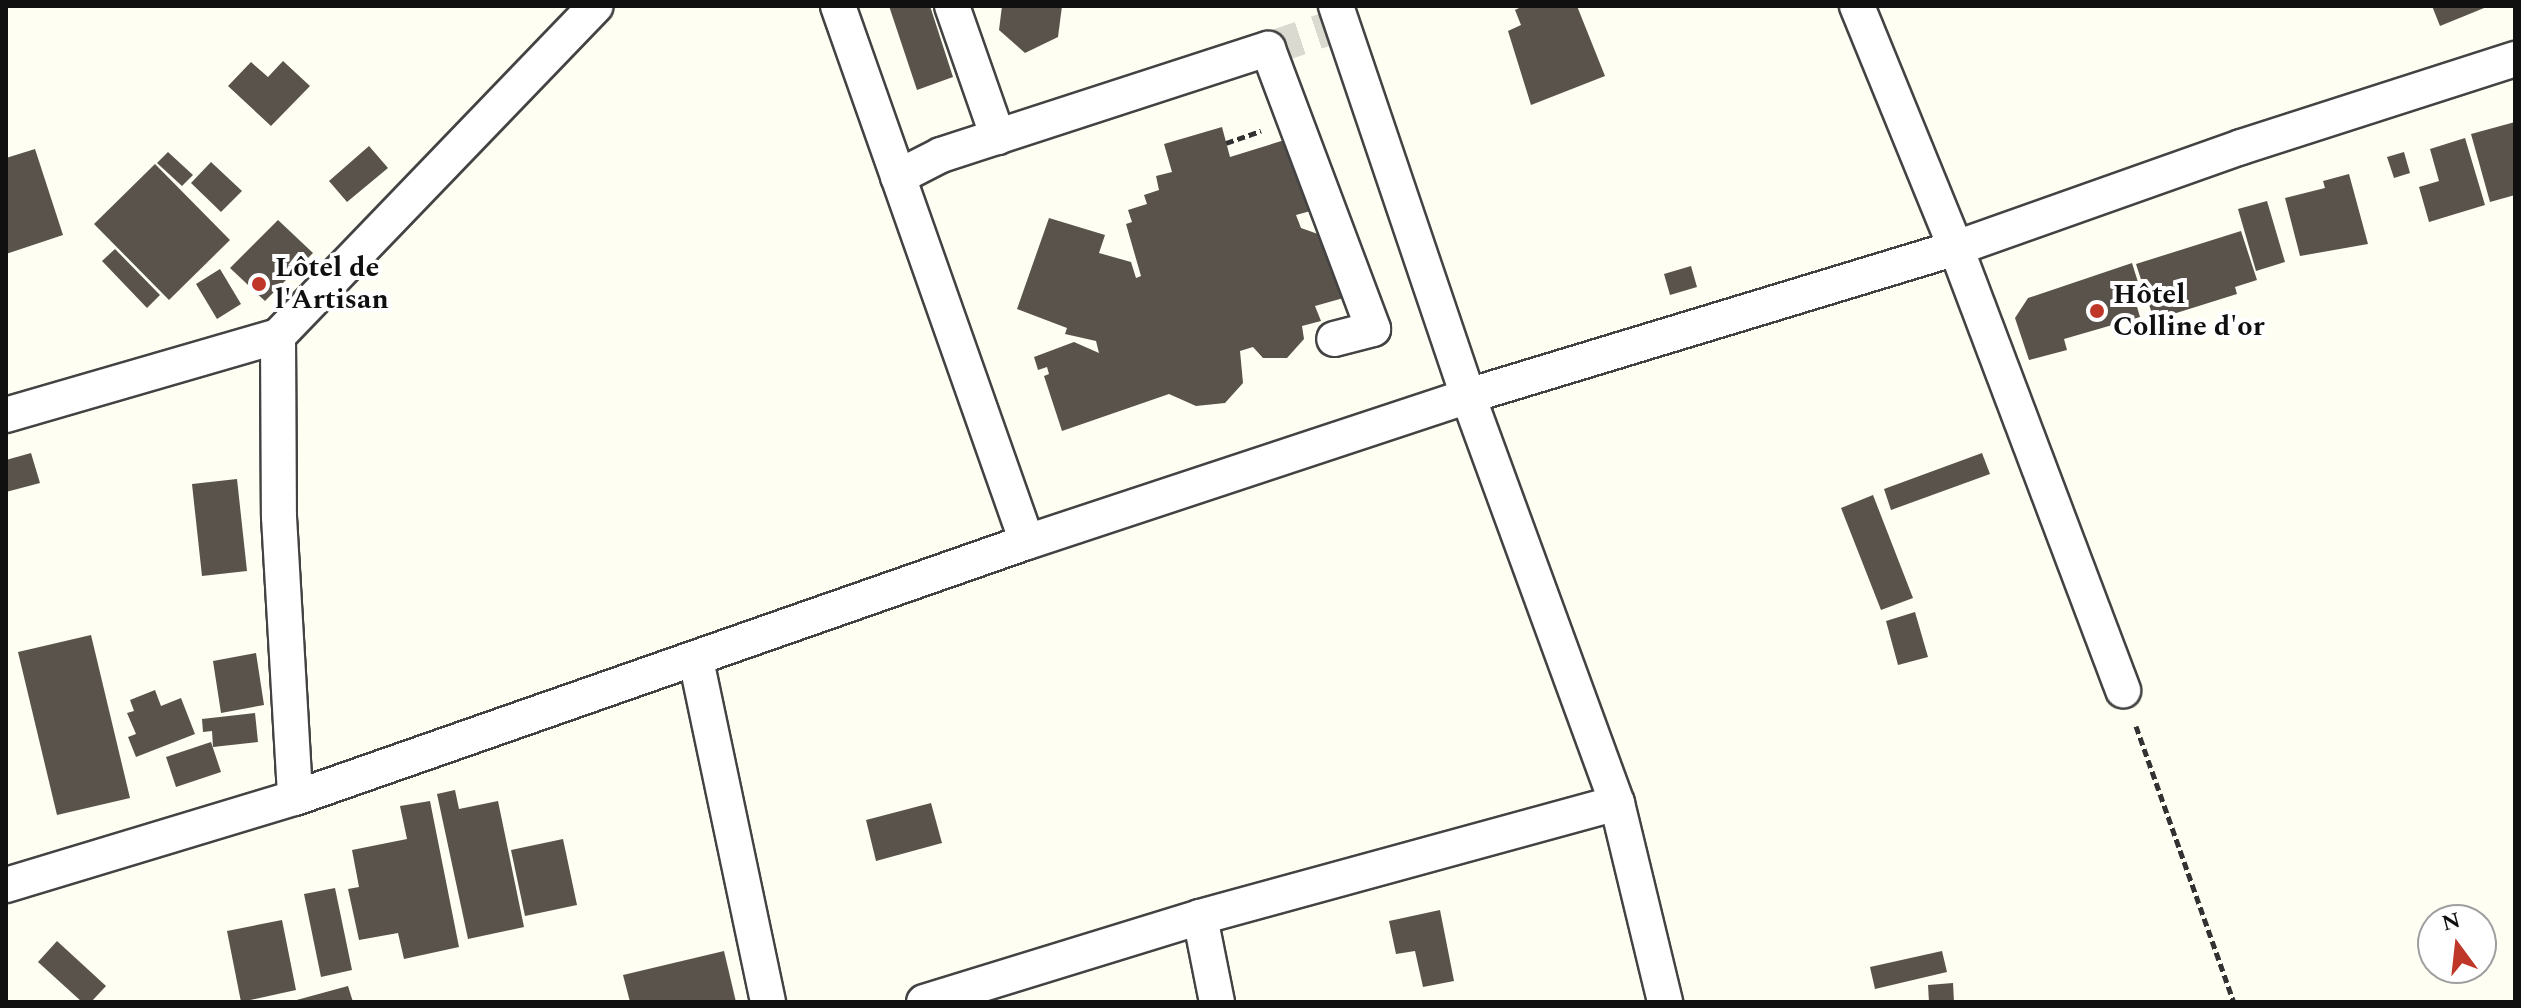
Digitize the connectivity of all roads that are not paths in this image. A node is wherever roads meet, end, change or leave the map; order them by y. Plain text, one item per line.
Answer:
1 (596, 6) edge
2 (838, 6) edge
3 (952, 6) edge
4 (1336, 6) edge
5 (1857, 6) edge
6 (2515, 59) edge
7 (998, 137) junction
8 (898, 177) junction
9 (1956, 248) junction
10 (278, 336) junction
11 (1334, 339) dead end
12 (1468, 396) junction
13 (6, 415) edge
14 (1027, 542) junction
15 (696, 660) junction
16 (2123, 691) road end
17 (295, 798) junction
18 (1617, 803) junction
19 (6, 885) edge
20 (1200, 917) junction
21 (768, 1002) edge
22 (924, 1002) edge
23 (1217, 1002) edge
24 (1665, 1002) edge

1 - 10 street
2 - 8 street
3 - 7 street
4 - 12 street
5 - 9 street
6 - 9 street
7 - 8 street
7 - 11 street
8 - 14 street
9 - 12 street
9 - 16 street
10 - 13 street
10 - 17 street
12 - 14 street
12 - 18 street
14 - 15 street
15 - 17 street
15 - 21 street
17 - 19 street
18 - 20 street
18 - 24 street
20 - 22 street
20 - 23 street

